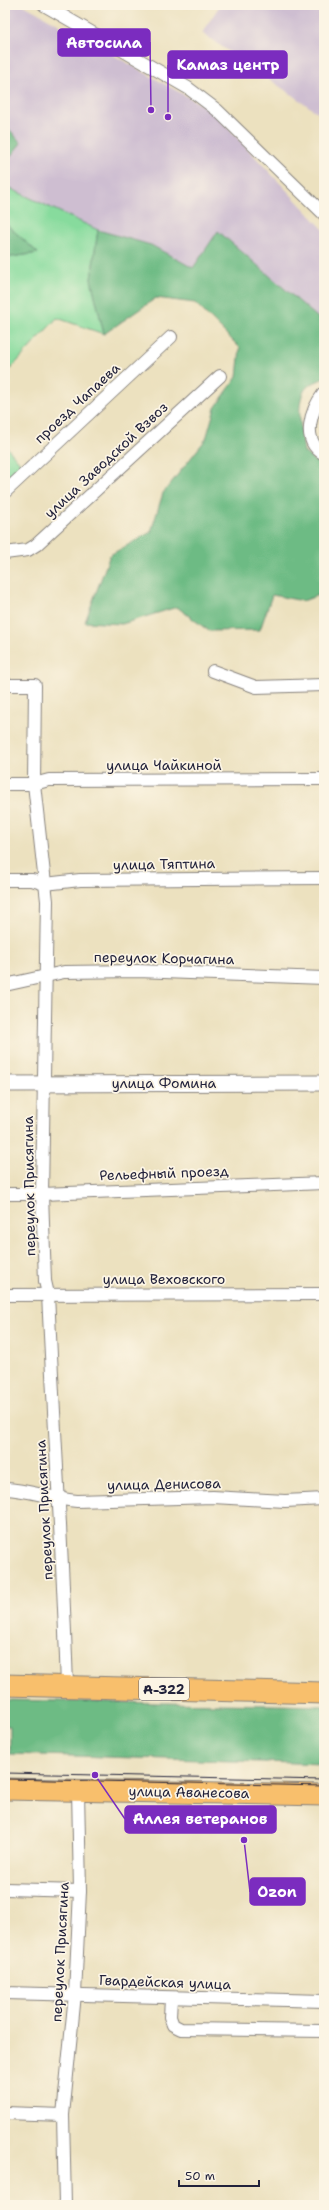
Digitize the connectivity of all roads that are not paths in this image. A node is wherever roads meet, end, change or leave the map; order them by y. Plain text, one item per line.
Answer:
1 (44, 5) edge
2 (324, 214) edge
3 (171, 337) dead end
4 (220, 376) dead end
5 (324, 393) edge
6 (324, 454) edge
7 (5, 492) edge
8 (5, 553) edge
9 (213, 671) dead end
10 (5, 685) edge
11 (324, 685) edge
12 (324, 779) edge
13 (5, 784) edge
14 (34, 784) junction
15 (324, 878) edge
16 (5, 880) edge
17 (45, 884) junction
18 (46, 977) junction
19 (324, 978) edge
20 (5, 985) edge
21 (324, 1082) edge
22 (5, 1084) edge
23 (43, 1084) junction
24 (324, 1183) edge
25 (5, 1194) edge
26 (42, 1194) junction
27 (48, 1294) junction
28 (324, 1294) edge
29 (5, 1295) edge
30 (5, 1489) edge
31 (324, 1499) edge
32 (58, 1500) junction
33 (5, 1685) edge
34 (67, 1687) junction
35 (324, 1693) edge
36 (5, 1789) edge
37 (78, 1790) junction
38 (324, 1795) edge
39 (5, 1889) edge
40 (80, 1891) junction
41 (5, 1993) edge
42 (75, 1994) junction
43 (171, 1999) junction
44 (324, 2001) edge
45 (324, 2031) edge
46 (5, 2112) edge
47 (63, 2116) junction
48 (65, 2205) edge

1 - 2 street
3 - 7 street, проезд Чапаева
4 - 8 street, улица Заводской Взвоз
5 - 6 street
9 - 11 street
10 - 14 street, переулок Присягина
12 - 14 street, улица Чайкиной
13 - 14 street, улица Чайкиной
14 - 17 street, переулок Присягина
15 - 17 street, улица Тяптина
16 - 17 street, улица Тяптина
17 - 18 street, переулок Присягина
18 - 19 street, переулок Корчагина
18 - 20 street, переулок Корчагина
18 - 23 street, переулок Присягина
21 - 23 street, улица Фомина
22 - 23 street, улица Фомина
23 - 26 street, переулок Присягина
24 - 26 street, Рельефный проезд
25 - 26 street, Рельефный проезд
26 - 27 street, переулок Присягина
27 - 28 street, улица Веховского
27 - 29 street, улица Веховского
27 - 32 street, переулок Присягина
30 - 32 street, улица Денисова
31 - 32 street, улица Денисова
32 - 34 street, переулок Присягина
33 - 34 highway, А-322
34 - 35 highway, А-322
36 - 37 highway, улица Аванесова
37 - 38 highway, улица Аванесова
37 - 40 street, переулок Присягина
39 - 40 street
40 - 42 street, переулок Присягина
41 - 42 street, Гвардейская улица
42 - 43 street, Гвардейская улица
42 - 47 street, переулок Присягина
43 - 44 street, Гвардейская улица
43 - 45 street
46 - 47 street
47 - 48 street, переулок Присягина

